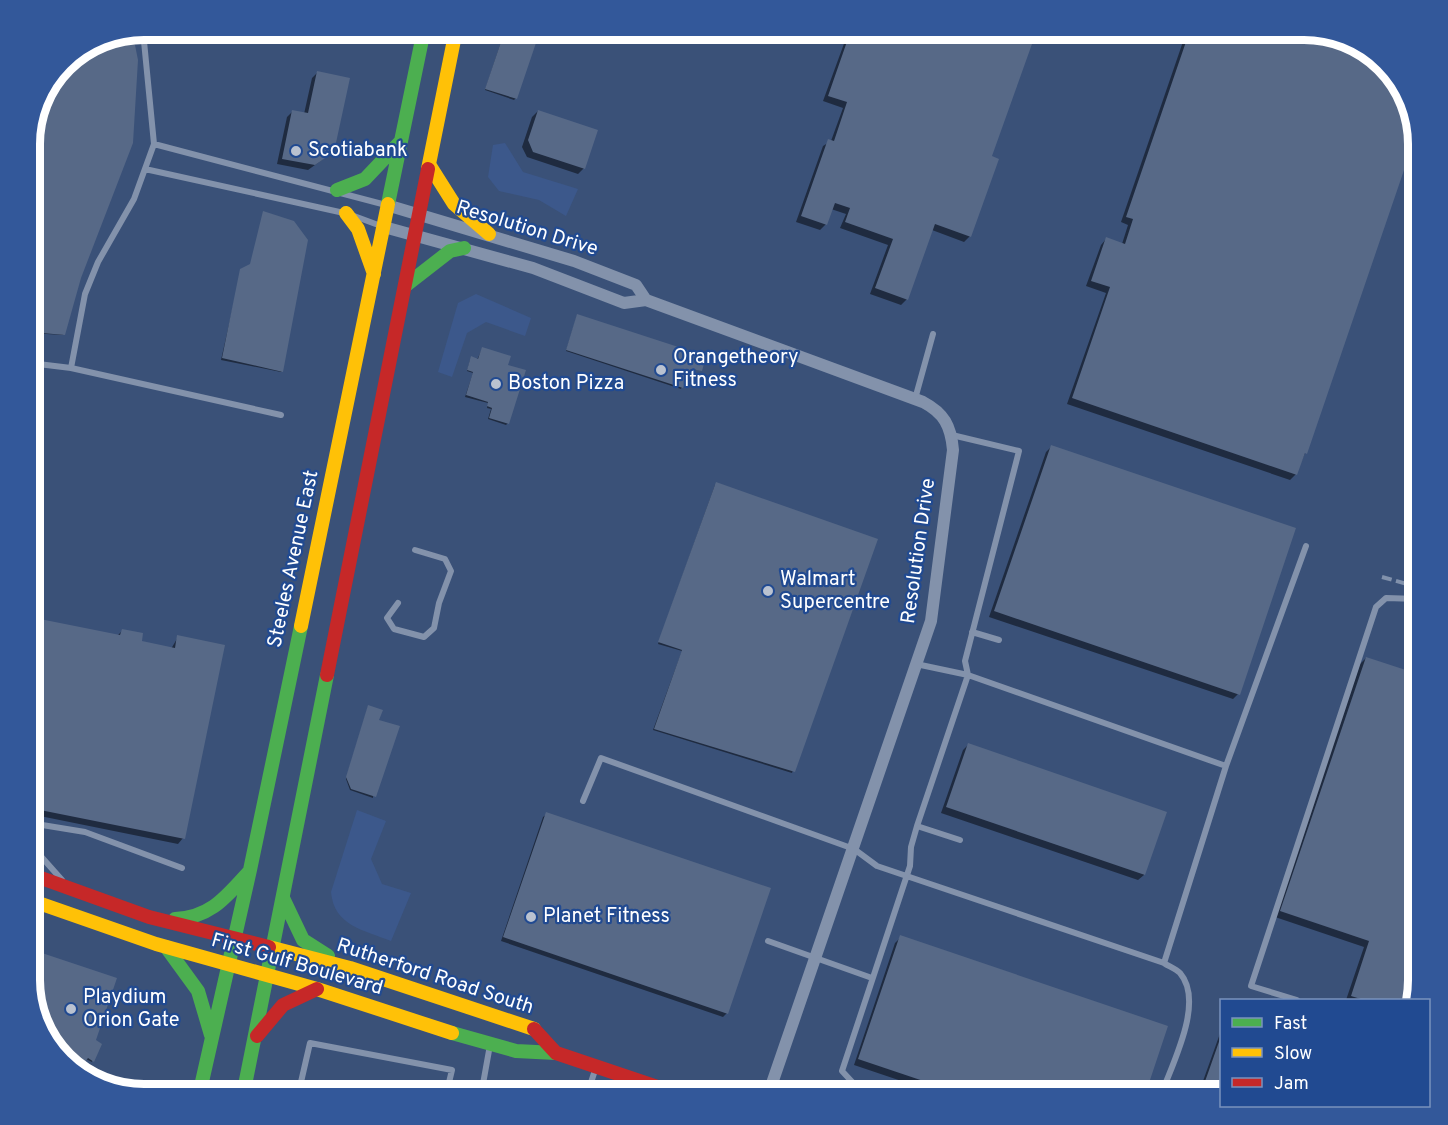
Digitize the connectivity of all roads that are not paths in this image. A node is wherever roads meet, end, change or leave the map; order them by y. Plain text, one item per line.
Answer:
1 (144, 40) edge
2 (422, 40) edge
3 (454, 40) edge
4 (402, 140) junction
5 (154, 144) junction
6 (430, 166) junction
7 (145, 169) junction
8 (337, 190) junction
9 (390, 206) junction
10 (346, 213) junction
11 (419, 216) junction
12 (384, 227) junction
13 (416, 234) junction
14 (489, 234) junction
15 (464, 248) junction
16 (374, 276) junction
17 (405, 286) junction
18 (646, 300) junction
19 (933, 334) dead end
20 (41, 364) edge
21 (70, 368) junction
22 (915, 399) junction
23 (281, 415) dead end
24 (952, 435) junction
25 (1306, 546) dead end
26 (415, 550) dead end
27 (1408, 599) edge
28 (398, 603) dead end
29 (972, 632) junction
30 (999, 640) dead end
31 (916, 664) junction
32 (968, 675) junction
33 (1226, 766) junction
34 (583, 801) dead end
35 (41, 825) edge
36 (917, 826) junction
37 (960, 840) dead end
38 (854, 849) junction
39 (41, 856) edge
40 (182, 868) dead end
41 (250, 870) junction
42 (908, 874) junction
43 (41, 878) edge
44 (71, 889) junction
45 (283, 898) junction
46 (41, 904) edge
47 (149, 917) junction
48 (234, 940) junction
49 (768, 941) dead end
50 (166, 947) junction
51 (273, 948) junction
52 (816, 958) junction
53 (1164, 963) junction
54 (229, 966) junction
55 (350, 968) junction
56 (268, 974) junction
57 (872, 978) junction
58 (317, 988) junction
59 (1294, 999) edge
60 (211, 1036) junction
61 (254, 1039) junction
62 (490, 1045) junction
63 (556, 1053) junction
64 (596, 1066) junction
65 (201, 1084) edge
66 (245, 1084) edge
67 (301, 1084) edge
68 (449, 1084) edge
69 (483, 1084) edge
70 (590, 1084) edge
71 (649, 1084) edge
72 (772, 1084) edge
73 (854, 1084) edge
74 (1165, 1084) edge

1 - 5 lane
2 - 4 main road, Steeles Avenue East
3 - 6 main road
4 - 8 main road
4 - 9 main road, Steeles Avenue East
5 - 7 lane
5 - 8 lane
6 - 11 main road
6 - 14 main road
7 - 10 lane
7 - 21 lane
8 - 9 lane
9 - 11 street, Resolution Drive
9 - 12 main road, Steeles Avenue East
10 - 12 lane
10 - 16 main road
11 - 13 main road
11 - 14 street, Resolution Drive
12 - 13 street, Resolution Drive
12 - 16 main road, Steeles Avenue East
13 - 15 street, Resolution Drive
13 - 17 main road
14 - 18 street, Resolution Drive
15 - 17 main road
15 - 18 street, Resolution Drive
16 - 41 main road, Steeles Avenue East
17 - 45 main road
18 - 22 street, Resolution Drive
19 - 22 lane
20 - 21 lane
21 - 23 lane
22 - 24 street, Resolution Drive
24 - 29 lane
24 - 31 street, Resolution Drive
25 - 33 lane
26 - 28 lane
27 - 59 lane
29 - 30 lane
29 - 32 lane
31 - 32 lane
31 - 38 street, Resolution Drive
32 - 33 lane
32 - 36 lane
33 - 53 lane
34 - 38 lane
35 - 40 lane
36 - 37 lane
36 - 42 lane
38 - 42 lane
38 - 52 street, Resolution Drive
39 - 44 lane
41 - 47 main road
41 - 48 main road, Steeles Avenue East
42 - 53 lane
42 - 57 lane
43 - 44 main road, First Gulf Boulevard
44 - 47 main road, First Gulf Boulevard
45 - 51 main road
45 - 55 main road
46 - 50 main road, First Gulf Boulevard
47 - 48 main road, First Gulf Boulevard
48 - 51 main road, Rutherford Road South
48 - 54 main road, Steeles Avenue East
49 - 52 lane
50 - 54 main road, First Gulf Boulevard
50 - 60 main road
51 - 55 main road, Rutherford Road South
51 - 56 main road
52 - 57 lane
52 - 72 street, Resolution Drive
53 - 74 lane
54 - 56 main road, First Gulf Boulevard
54 - 60 main road, Steeles Avenue East
55 - 63 main road, Rutherford Road South
56 - 58 main road, First Gulf Boulevard
56 - 61 main road
57 - 73 lane
58 - 61 main road
58 - 62 main road, First Gulf Boulevard
60 - 65 main road, Steeles Avenue East
61 - 66 main road
62 - 63 main road, First Gulf Boulevard
62 - 69 lane
63 - 64 main road, Rutherford Road South
64 - 70 lane
64 - 71 main road, Rutherford Road South
67 - 68 lane

